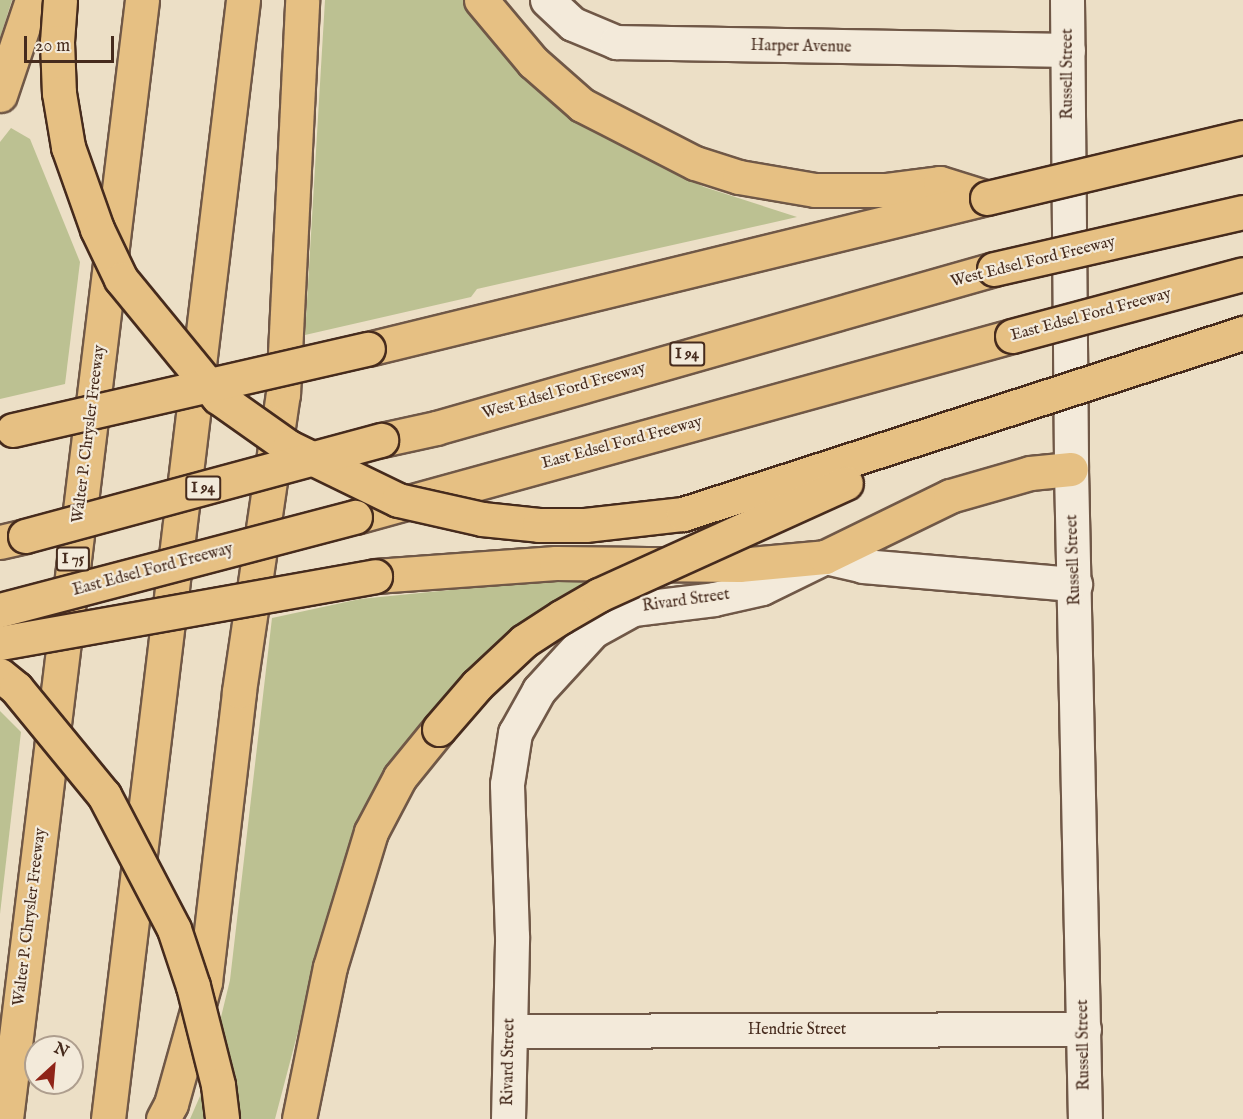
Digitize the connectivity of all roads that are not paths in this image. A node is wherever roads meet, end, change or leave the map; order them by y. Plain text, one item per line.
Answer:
1 (32, 0) edge
2 (60, 0) edge
3 (142, 0) edge
4 (243, 0) edge
5 (302, 0) edge
6 (481, 0) edge
7 (547, 0) edge
8 (1067, 0) edge
9 (1068, 50) junction
10 (0, 95) edge
11 (1243, 137) edge
12 (987, 198) junction
13 (1243, 212) edge
14 (1243, 274) edge
15 (1243, 333) edge
16 (990, 418) junction
17 (6, 431) edge
18 (1071, 470) junction
19 (13, 539) edge
20 (825, 557) junction
21 (1075, 584) junction
22 (0, 610) edge
23 (0, 644) edge
24 (0, 675) edge
25 (1084, 1029) junction
26 (510, 1031) junction
27 (167, 1112) edge
28 (6, 1119) edge
29 (108, 1119) edge
30 (222, 1119) edge
31 (299, 1119) edge
32 (508, 1119) edge
33 (1085, 1119) edge

1 - 10 highway
2 - 16 highway, bridge
3 - 28 highway, Walter P. Chrysler Freeway / I 75
4 - 29 highway
5 - 27 highway
6 - 12 highway
7 - 9 street, Harper Avenue
8 - 9 street, Russell Street
9 - 18 street, Russell Street
11 - 12 highway, bridge
12 - 17 highway, bridge
13 - 19 highway, West Edsel Ford Freeway / I 94, bridge
14 - 22 highway, East Edsel Ford Freeway, bridge
15 - 16 highway, bridge
16 - 31 highway, bridge
18 - 20 highway
18 - 21 street, Russell Street
20 - 21 street
20 - 23 highway, bridge
20 - 26 street, Rivard Street
21 - 25 street, Russell Street
24 - 30 highway, bridge
25 - 26 street, Hendrie Street
25 - 33 street, Russell Street
26 - 32 street, Rivard Street

